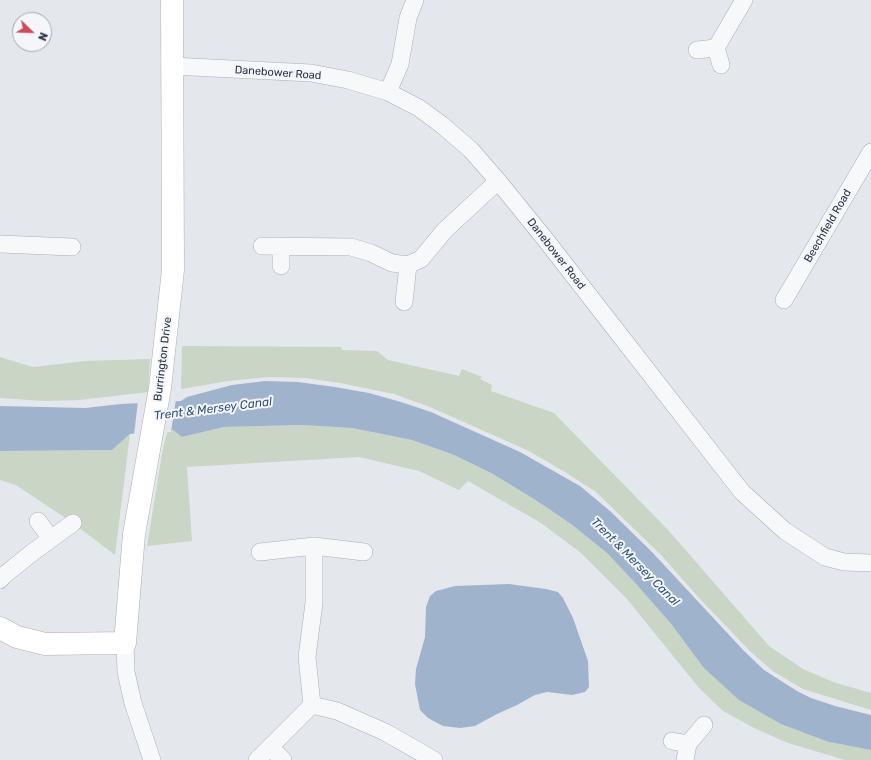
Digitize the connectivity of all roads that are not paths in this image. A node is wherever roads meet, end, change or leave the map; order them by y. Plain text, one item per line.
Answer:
1 (172, 0) edge
2 (416, 0) edge
3 (744, 0) edge
4 (716, 48) junction
5 (697, 50) dead end
6 (172, 66) junction
7 (722, 66) dead end
8 (388, 92) junction
9 (871, 152) edge
10 (498, 181) junction
11 (0, 244) edge
12 (262, 246) dead end
13 (72, 247) dead end
14 (281, 247) junction
15 (408, 265) junction
16 (281, 266) dead end
17 (784, 300) dead end
18 (404, 302) dead end
19 (38, 521) dead end
20 (73, 523) dead end
21 (50, 539) junction
22 (314, 546) junction
23 (260, 552) dead end
24 (364, 552) dead end
25 (871, 563) edge
26 (0, 580) edge
27 (0, 628) edge
28 (125, 643) junction
29 (312, 705) junction
30 (704, 725) dead end
31 (672, 741) dead end
32 (270, 746) junction
33 (687, 752) edge
34 (152, 760) edge
35 (257, 760) edge
36 (283, 760) edge
37 (434, 760) edge

1 - 6 street, Burrington Drive
2 - 8 street
3 - 4 street
4 - 5 street
4 - 7 street
6 - 8 street, Danebower Road
6 - 28 street, Burrington Drive
8 - 10 street, Danebower Road
9 - 17 street, Beechfield Road
10 - 15 street
10 - 25 street, Danebower Road
11 - 13 street
12 - 14 street
14 - 15 street
14 - 16 street
15 - 18 street
19 - 21 street
20 - 21 street
21 - 26 street
22 - 23 street
22 - 24 street
22 - 29 street
27 - 28 street
28 - 34 street, Burrington Drive
29 - 32 street
29 - 37 street
30 - 33 street
31 - 33 street
32 - 35 street
32 - 36 street

